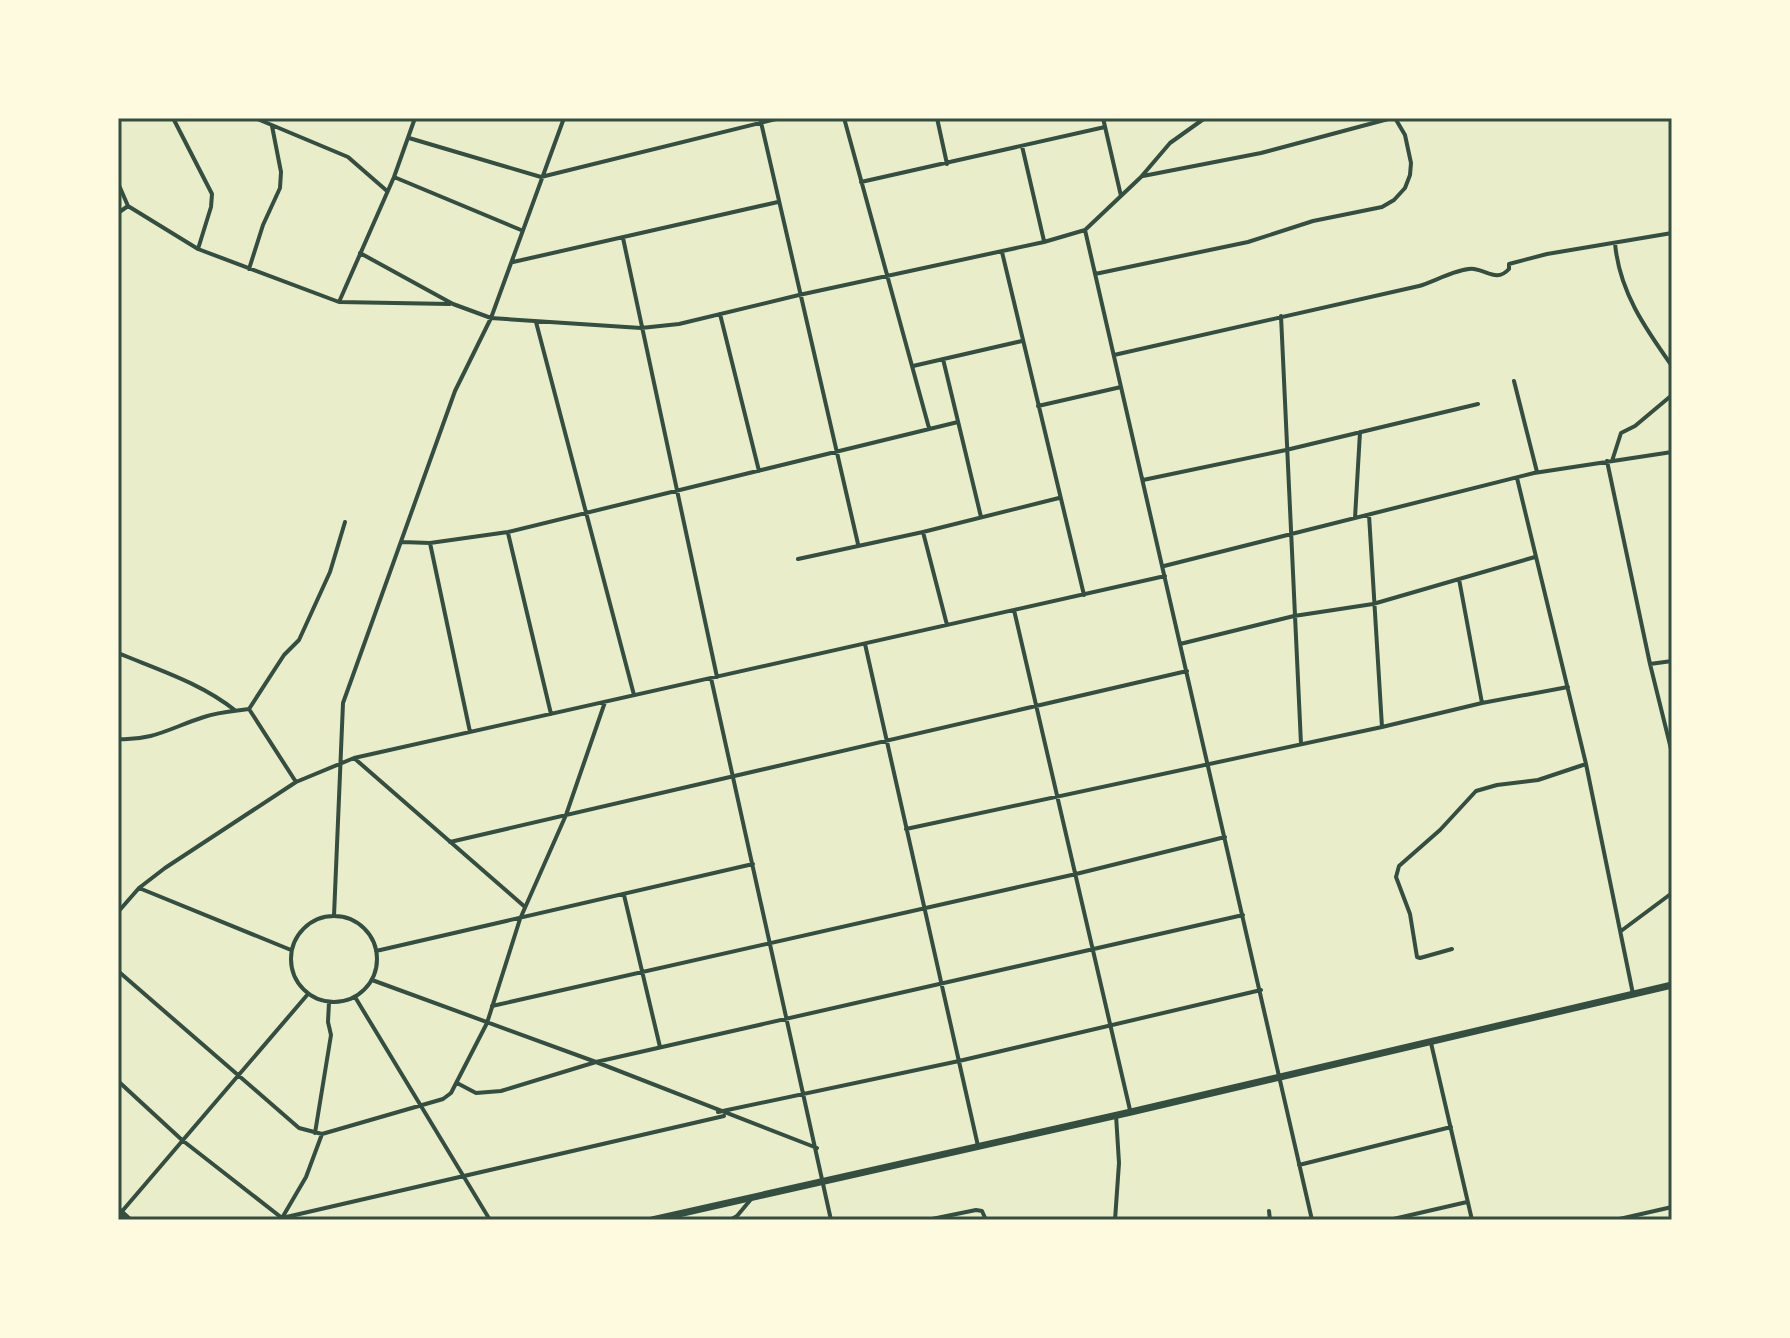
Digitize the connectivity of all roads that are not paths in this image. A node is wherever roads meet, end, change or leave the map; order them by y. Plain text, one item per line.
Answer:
1 (173, 118) edge
2 (255, 118) edge
3 (415, 118) edge
4 (564, 118) edge
5 (780, 118) edge
6 (844, 118) edge
7 (937, 118) edge
8 (1103, 118) edge
9 (1205, 118) edge
10 (1394, 118) edge
11 (760, 120) edge
12 (1194, 121) edge
13 (272, 126) junction
14 (1105, 127) junction
15 (409, 138) junction
16 (1022, 146) junction
17 (947, 164) junction
18 (394, 177) junction
19 (541, 177) junction
20 (1141, 177) junction
21 (861, 182) junction
22 (118, 183) edge
23 (387, 191) junction
24 (1121, 196) junction
25 (778, 202) junction
26 (128, 206) junction
27 (118, 213) edge
28 (1085, 230) junction
29 (522, 231) junction
30 (1672, 233) edge
31 (623, 238) junction
32 (1044, 242) junction
33 (1615, 243) junction
34 (198, 249) junction
35 (1002, 252) junction
36 (360, 253) junction
37 (513, 262) junction
38 (249, 270) junction
39 (1095, 274) junction
40 (888, 277) junction
41 (799, 295) junction
42 (339, 302) junction
43 (453, 304) junction
44 (720, 314) junction
45 (1281, 316) junction
46 (491, 318) junction
47 (536, 322) junction
48 (641, 328) junction
49 (1022, 341) junction
50 (1114, 355) junction
51 (943, 359) junction
52 (913, 366) junction
53 (1672, 366) edge
54 (1514, 381) dead end
55 (1121, 387) junction
56 (1672, 395) edge
57 (1478, 404) dead end
58 (1038, 406) junction
59 (958, 422) junction
60 (929, 429) junction
61 (1360, 432) junction
62 (836, 450) junction
63 (1286, 450) junction
64 (1672, 452) edge
65 (1609, 461) junction
66 (759, 471) junction
67 (1537, 472) junction
68 (1517, 478) junction
69 (1143, 480) junction
70 (676, 493) junction
71 (1059, 498) junction
72 (587, 513) junction
73 (1369, 515) junction
74 (981, 517) junction
75 (1355, 518) junction
76 (345, 522) dead end
77 (508, 532) junction
78 (923, 532) junction
79 (1290, 535) junction
80 (402, 542) junction
81 (430, 543) junction
82 (858, 544) junction
83 (1536, 557) junction
84 (798, 559) dead end
85 (1163, 566) junction
86 (1165, 576) junction
87 (1459, 579) junction
88 (1084, 595) junction
89 (1373, 604) junction
90 (1014, 610) junction
91 (1294, 616) junction
92 (947, 625) junction
93 (865, 644) junction
94 (1180, 644) junction
95 (118, 653) edge
96 (1672, 661) edge
97 (1650, 664) junction
98 (1187, 671) junction
99 (714, 677) junction
100 (1568, 687) junction
101 (634, 695) junction
102 (605, 702) junction
103 (1482, 703) junction
104 (1036, 706) junction
105 (249, 709) junction
106 (236, 711) junction
107 (551, 714) junction
108 (1382, 727) junction
109 (470, 732) junction
110 (118, 739) edge
111 (886, 741) junction
112 (1301, 744) junction
113 (1672, 751) edge
114 (354, 758) junction
115 (1208, 763) junction
116 (1586, 764) junction
117 (338, 765) junction
118 (733, 776) junction
119 (296, 782) junction
120 (1057, 796) junction
121 (566, 815) junction
122 (906, 829) junction
123 (1225, 837) junction
124 (450, 842) junction
125 (753, 864) junction
126 (1076, 874) junction
127 (139, 888) junction
128 (1672, 893) edge
129 (624, 895) junction
130 (525, 907) junction
131 (924, 908) junction
132 (118, 912) edge
133 (1243, 915) junction
134 (334, 916) junction
135 (520, 919) junction
136 (1621, 931) junction
137 (771, 943) junction
138 (1093, 949) junction
139 (1452, 949) dead end
140 (291, 950) junction
141 (376, 951) junction
142 (118, 971) edge
143 (642, 972) junction
144 (372, 980) junction
145 (941, 984) junction
146 (1672, 985) edge
147 (1261, 990) junction
148 (308, 994) junction
149 (1633, 994) junction
150 (355, 997) junction
151 (329, 1002) junction
152 (492, 1006) junction
153 (788, 1020) junction
154 (487, 1023) junction
155 (1111, 1025) junction
156 (1431, 1041) junction
157 (660, 1047) junction
158 (959, 1061) junction
159 (596, 1062) junction
160 (239, 1076) junction
161 (1280, 1076) junction
162 (118, 1081) edge
163 (456, 1083) junction
164 (804, 1093) junction
165 (420, 1105) junction
166 (718, 1112) junction
167 (1131, 1112) junction
168 (727, 1115) junction
169 (1116, 1115) junction
170 (1451, 1127) junction
171 (315, 1133) junction
172 (322, 1134) junction
173 (182, 1140) junction
174 (978, 1146) junction
175 (817, 1148) junction
176 (1299, 1165) junction
177 (461, 1175) junction
178 (824, 1181) junction
179 (754, 1197) junction
180 (1467, 1202) junction
181 (1672, 1207) edge
182 (1269, 1211) dead end
183 (119, 1213) edge
184 (738, 1218) edge
185 (281, 1219) edge
186 (129, 1220) edge
187 (490, 1220) edge
188 (652, 1220) edge
189 (730, 1220) edge
190 (831, 1220) edge
191 (927, 1220) edge
192 (986, 1220) edge
193 (1115, 1220) edge
194 (1270, 1220) edge
195 (1312, 1220) edge
196 (1389, 1220) edge
197 (1472, 1220) edge
198 (1615, 1220) edge

1 - 34 street
2 - 13 street
3 - 15 street
4 - 19 street
5 - 11 street
6 - 21 street
7 - 17 street
8 - 14 street
9 - 12 street
10 - 20 street
10 - 39 street
11 - 19 street
11 - 25 street
12 - 20 street
13 - 23 street
13 - 38 street
14 - 16 street
14 - 24 street
15 - 18 street
15 - 19 street
16 - 17 street
16 - 32 street
17 - 21 street
18 - 23 street
18 - 29 street
19 - 29 street
20 - 24 street
21 - 40 street
22 - 26 street
23 - 36 street
24 - 28 street
25 - 31 street
25 - 41 street
26 - 27 street
26 - 34 street
28 - 32 street
28 - 39 street
29 - 37 street
30 - 33 street
31 - 37 street
31 - 48 street
32 - 35 street
33 - 45 street
33 - 53 street
34 - 38 street
35 - 40 street
35 - 49 street
36 - 42 street
36 - 43 street
37 - 46 street
38 - 42 street
39 - 50 street
40 - 41 street
40 - 52 street
41 - 44 street
41 - 62 street
42 - 43 street
43 - 46 street
44 - 48 street
44 - 66 street
45 - 50 street
45 - 63 street
46 - 47 street
46 - 80 street
47 - 48 street
47 - 72 street
48 - 70 street
49 - 51 street
49 - 58 street
50 - 55 street
51 - 52 street
51 - 59 street
52 - 60 street
54 - 67 street
55 - 58 street
55 - 69 street
56 - 65 street
57 - 61 street
58 - 71 street
59 - 60 street
59 - 74 street
60 - 62 street
61 - 63 street
61 - 75 street
62 - 66 street
62 - 82 street
63 - 69 street
63 - 79 street
64 - 65 street
65 - 67 street
65 - 97 street
66 - 70 street
67 - 68 street
68 - 73 street
68 - 83 street
69 - 85 street
70 - 72 street
70 - 99 street
71 - 74 street
71 - 88 street
72 - 77 street
72 - 101 street
73 - 75 street
73 - 89 street
74 - 78 street
75 - 79 street
76 - 105 street
77 - 81 street
77 - 107 street
78 - 82 street
78 - 92 street
79 - 85 street
79 - 91 street
80 - 81 street
80 - 117 street
81 - 109 street
82 - 84 street
83 - 87 street
83 - 100 street
85 - 86 street
86 - 88 street
86 - 94 street
87 - 89 street
87 - 103 street
88 - 90 street
89 - 91 street
89 - 108 street
90 - 92 street
90 - 104 street
91 - 94 street
91 - 112 street
92 - 93 street
93 - 99 street
93 - 111 street
94 - 98 street
95 - 106 street
96 - 97 street
97 - 113 street
98 - 104 street
98 - 115 street
99 - 101 street
99 - 118 street
100 - 103 street
100 - 116 street
101 - 102 street
102 - 107 street
102 - 121 street
103 - 108 street
104 - 111 street
104 - 120 street
105 - 106 street
105 - 119 street
106 - 110 street
107 - 109 street
108 - 112 street
109 - 114 street
111 - 118 street
111 - 122 street
112 - 115 street
114 - 117 street
114 - 124 street
115 - 120 street
115 - 123 street
116 - 136 street
116 - 139 street
117 - 119 street
117 - 134 street
118 - 121 street
118 - 125 street
119 - 127 street
120 - 122 street
120 - 126 street
121 - 124 street
121 - 130 street
122 - 131 street
123 - 126 street
123 - 133 street
124 - 130 street
125 - 129 street
125 - 137 street
126 - 131 street
126 - 138 street
127 - 132 street
127 - 140 street
128 - 136 street
129 - 135 street
129 - 143 street
130 - 135 street
131 - 137 street
131 - 145 street
133 - 138 street
133 - 147 street
134 - 140 street
134 - 141 street
135 - 141 street
135 - 152 street
136 - 149 street
137 - 143 street
137 - 153 street
138 - 145 street
138 - 155 street
140 - 148 street
141 - 144 street
142 - 160 street
143 - 152 street
143 - 157 street
144 - 150 street
144 - 154 street
145 - 153 street
145 - 158 street
146 - 149 main road
147 - 155 street
147 - 161 street
148 - 151 street
148 - 160 street
149 - 156 main road
150 - 151 street
150 - 165 street
151 - 171 street
152 - 154 street
153 - 157 street
153 - 164 street
154 - 159 street
154 - 163 street
155 - 158 street
155 - 167 street
156 - 161 main road
156 - 170 street
157 - 159 street
158 - 164 street
158 - 174 street
159 - 163 street
159 - 166 street
160 - 171 street
160 - 173 street
161 - 167 main road
161 - 176 street
162 - 173 street
163 - 165 street
164 - 166 street
164 - 175 street
165 - 172 street
165 - 177 street
166 - 168 street
167 - 169 main road
168 - 175 street
168 - 177 street
169 - 174 main road
169 - 193 street
170 - 176 street
170 - 180 street
171 - 172 street
172 - 185 street
173 - 183 street
173 - 185 street
174 - 178 main road
175 - 178 street
176 - 195 street
177 - 185 street
177 - 187 street
178 - 179 main road
178 - 190 street
179 - 184 street
179 - 188 main road
180 - 196 street
180 - 197 street
181 - 198 street
182 - 194 street
183 - 186 main road
184 - 189 street
191 - 192 street

